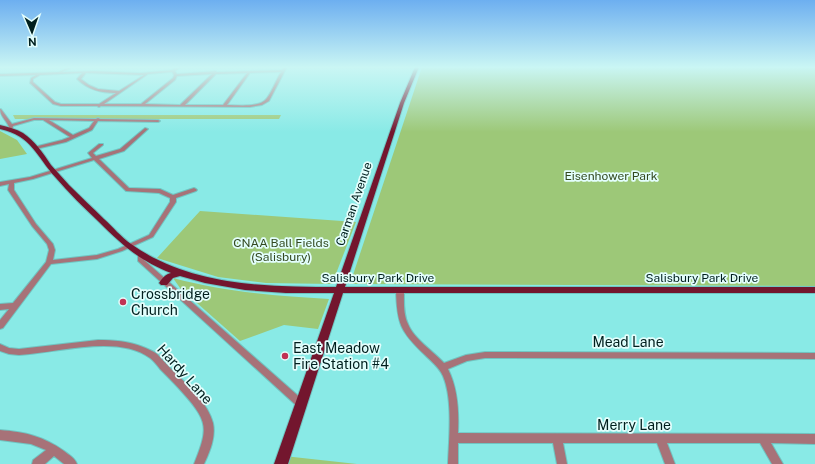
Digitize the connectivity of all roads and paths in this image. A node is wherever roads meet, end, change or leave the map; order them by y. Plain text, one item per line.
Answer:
1 (39, 89) edge
2 (92, 89) edge
3 (125, 89) edge
4 (161, 89) edge
5 (199, 89) edge
6 (237, 89) edge
7 (274, 89) edge
8 (408, 89) edge
9 (120, 92) junction
10 (99, 106) junction
11 (141, 106) junction
12 (181, 106) junction
13 (224, 106) junction
14 (0, 110) edge
15 (44, 119) junction
16 (98, 119) junction
17 (158, 121) dead end
18 (0, 127) edge
19 (11, 127) junction
20 (146, 129) dead end
21 (73, 137) junction
22 (101, 145) dead end
23 (36, 148) junction
24 (96, 158) junction
25 (53, 171) junction
26 (12, 182) junction
27 (0, 184) edge
28 (194, 190) dead end
29 (173, 197) junction
30 (128, 246) junction
31 (141, 255) junction
32 (49, 262) junction
33 (180, 273) junction
34 (164, 283) junction
35 (340, 290) junction
36 (400, 290) junction
37 (815, 290) edge
38 (15, 306) junction
39 (0, 307) edge
40 (0, 326) edge
41 (0, 347) edge
42 (815, 356) edge
43 (443, 368) junction
44 (301, 404) junction
45 (0, 435) edge
46 (453, 438) junction
47 (557, 438) junction
48 (660, 438) junction
49 (763, 439) junction
50 (815, 439) edge
51 (54, 450) junction
52 (37, 464) edge
53 (72, 464) edge
54 (199, 464) edge
55 (281, 464) edge
56 (453, 464) edge
57 (562, 464) edge
58 (670, 464) edge
59 (778, 464) edge

1 - 10 street
2 - 9 street
3 - 9 street
4 - 11 street
5 - 12 street
6 - 13 street
7 - 13 street
8 - 35 main road, Carman Avenue
9 - 10 street
10 - 11 street
11 - 12 street
12 - 13 street
14 - 19 street
15 - 16 street
15 - 19 street
15 - 21 street
16 - 17 street
16 - 21 street
18 - 19 main road, Salisbury Park Drive
19 - 23 main road, Salisbury Park Drive
20 - 24 street
21 - 23 street
22 - 24 street
23 - 25 main road, Salisbury Park Drive
24 - 25 street
24 - 29 street
25 - 26 street
25 - 30 main road, Salisbury Park Drive
26 - 27 street
26 - 32 street
28 - 29 street
29 - 30 street
30 - 31 main road, Salisbury Park Drive
30 - 32 street
31 - 33 main road, Salisbury Park Drive
31 - 34 street
32 - 38 street
33 - 34 main road
33 - 35 main road, Salisbury Park Drive
34 - 44 street
35 - 36 main road, Salisbury Park Drive
35 - 44 main road, Carman Avenue
36 - 37 main road, Salisbury Park Drive
36 - 43 street
38 - 39 street
38 - 40 street
41 - 54 street, Hardy Lane
42 - 43 street, Mead Lane
43 - 46 street
44 - 55 main road, Carman Avenue
45 - 51 street
46 - 47 street, Merry Lane
46 - 56 street
47 - 48 street, Merry Lane
47 - 57 street
48 - 49 street, Merry Lane
48 - 58 street
49 - 50 street, Merry Lane
49 - 59 street
51 - 52 street
51 - 53 street

